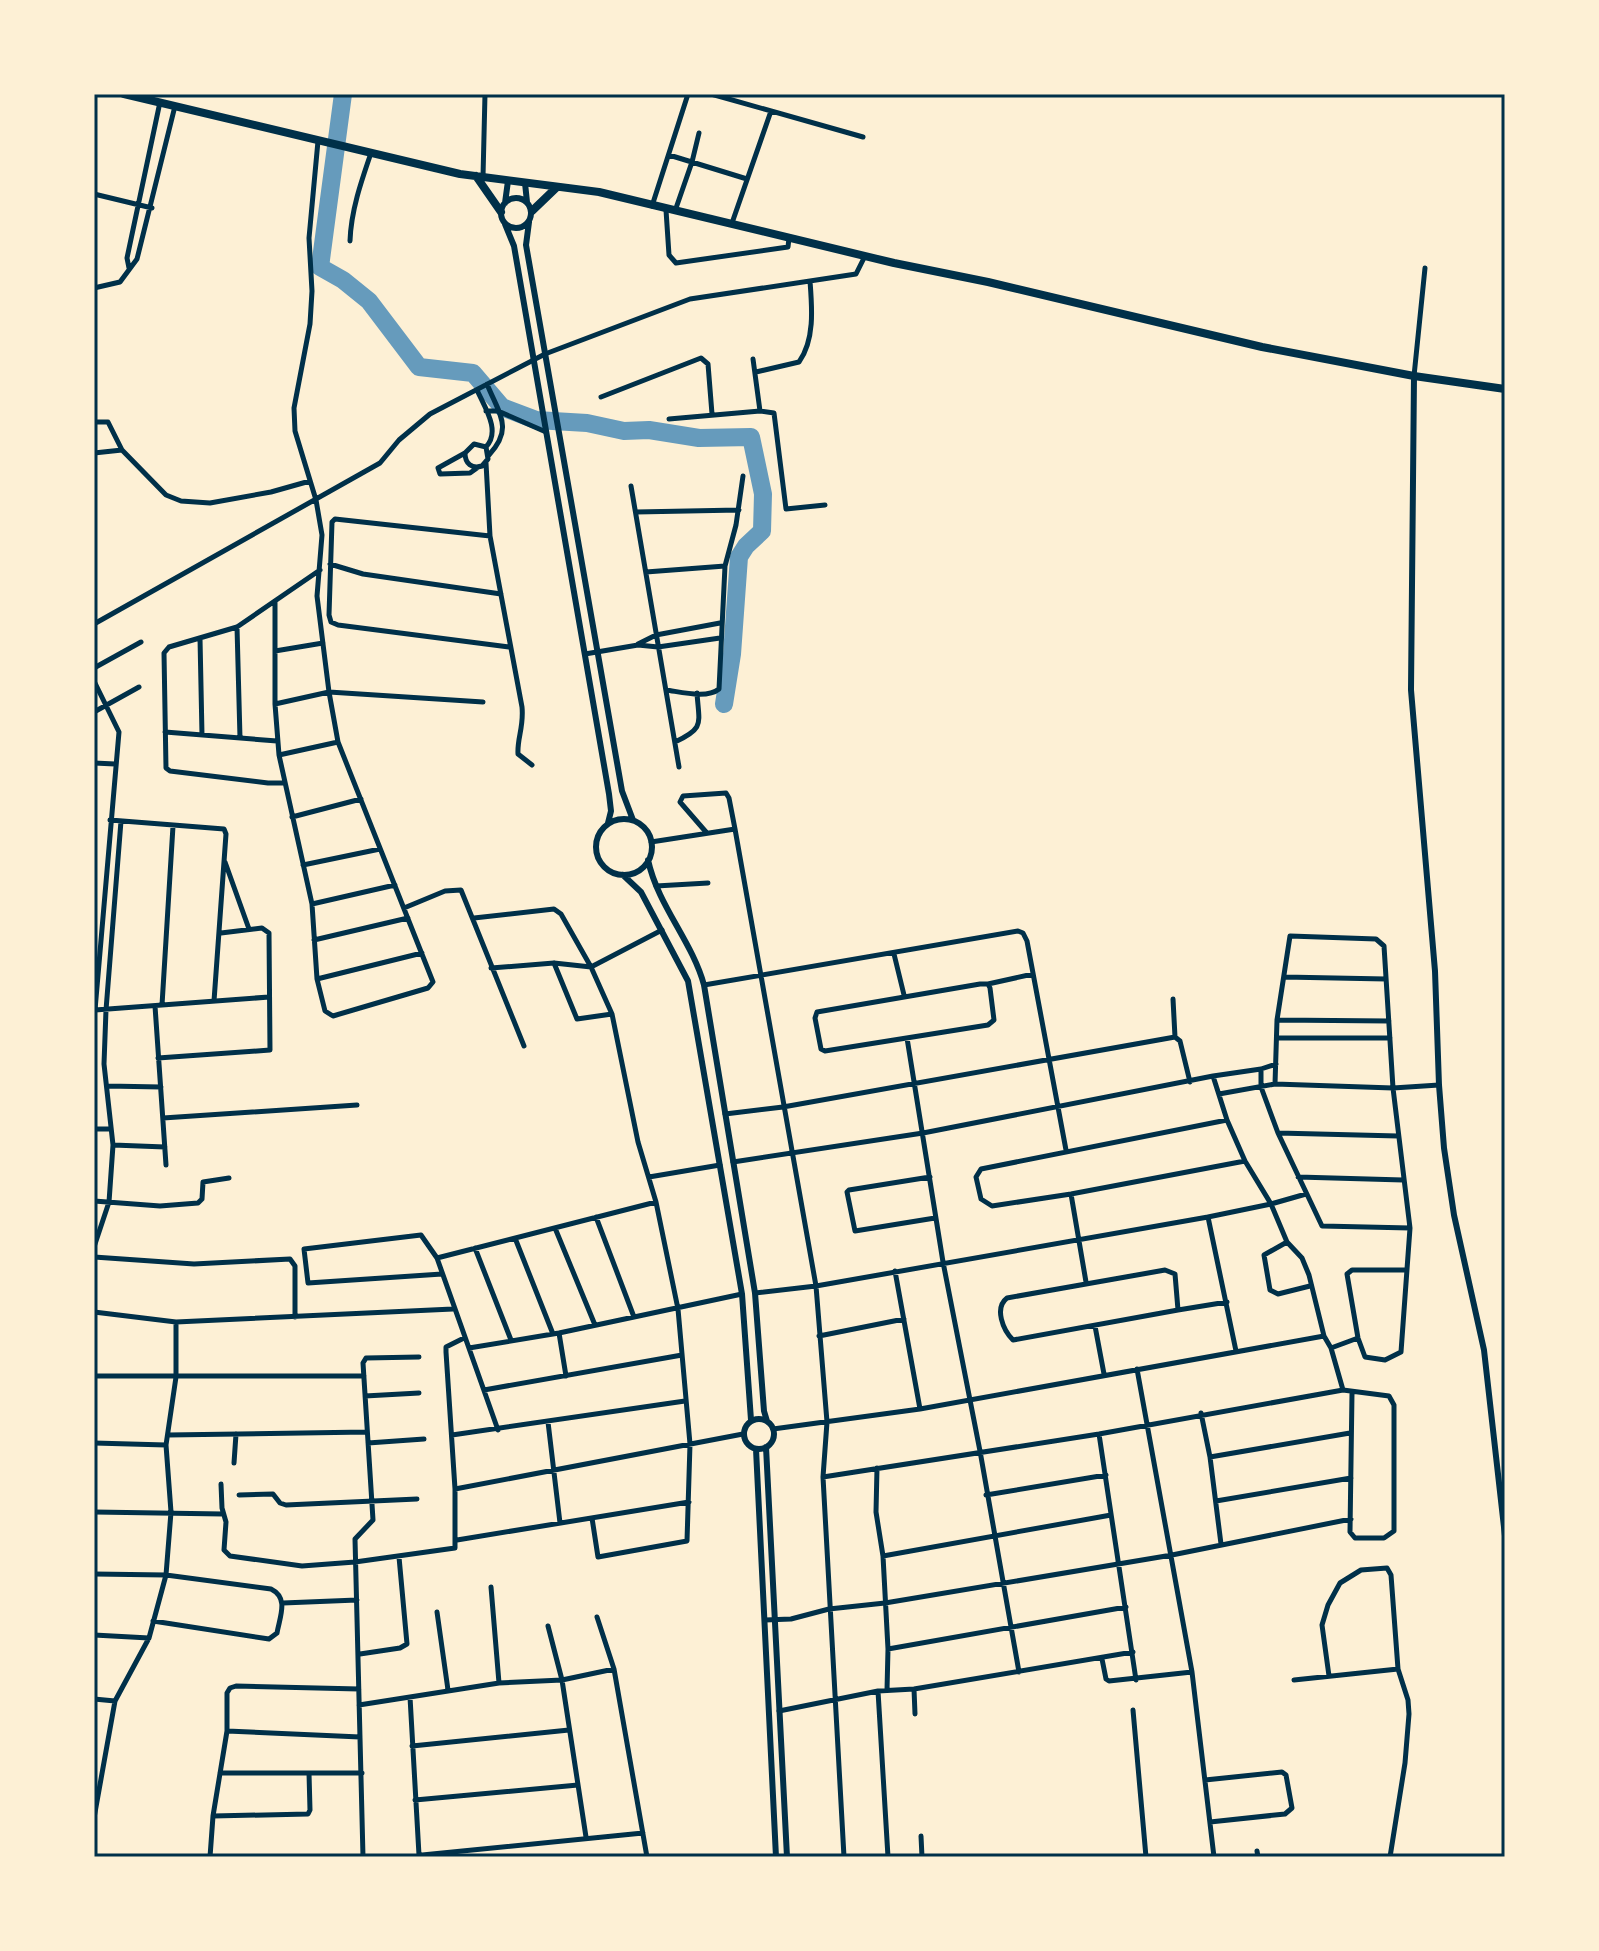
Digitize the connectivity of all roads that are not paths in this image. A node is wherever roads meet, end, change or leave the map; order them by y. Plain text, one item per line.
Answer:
1 (485, 94) edge
2 (688, 94) edge
3 (711, 94) edge
4 (129, 95) edge
5 (160, 102) junction
6 (175, 106) junction
7 (771, 111) junction
8 (699, 133) dead end
9 (863, 137) dead end
10 (320, 142) junction
11 (149, 151) junction
12 (371, 153) junction
13 (164, 155) junction
14 (669, 155) junction
15 (692, 162) junction
16 (479, 177) junction
17 (747, 179) junction
18 (508, 181) junction
19 (525, 183) junction
20 (142, 184) junction
21 (156, 187) junction
22 (557, 187) junction
23 (94, 194) edge
24 (527, 202) junction
25 (137, 205) junction
26 (652, 206) junction
27 (503, 207) junction
28 (152, 208) junction
29 (670, 210) junction
30 (532, 211) junction
31 (529, 222) junction
32 (505, 224) junction
33 (731, 224) junction
34 (789, 238) junction
35 (350, 241) dead end
36 (865, 256) junction
37 (1425, 268) dead end
38 (129, 269) junction
39 (810, 281) junction
40 (94, 288) edge
41 (545, 354) junction
42 (534, 359) junction
43 (753, 359) dead end
44 (756, 372) junction
45 (1414, 376) junction
46 (487, 384) junction
47 (1505, 389) edge
48 (477, 390) junction
49 (601, 397) dead end
50 (486, 411) junction
51 (498, 411) junction
52 (760, 411) junction
53 (712, 414) junction
54 (669, 419) dead end
55 (94, 422) edge
56 (547, 431) junction
57 (486, 447) junction
58 (122, 450) junction
59 (94, 453) edge
60 (465, 453) junction
61 (489, 455) junction
62 (486, 463) junction
63 (477, 468) junction
64 (743, 476) dead end
65 (310, 481) junction
66 (631, 486) dead end
67 (316, 500) junction
68 (825, 505) dead end
69 (739, 510) junction
70 (636, 512) junction
71 (490, 536) junction
72 (330, 564) junction
73 (725, 566) junction
74 (320, 570) junction
75 (646, 572) junction
76 (501, 594) junction
77 (275, 602) junction
78 (720, 623) junction
79 (94, 624) edge
80 (237, 627) junction
81 (656, 635) junction
82 (200, 638) junction
83 (720, 638) junction
84 (141, 642) dead end
85 (323, 643) junction
86 (638, 645) junction
87 (509, 647) junction
88 (658, 647) junction
89 (275, 651) junction
90 (597, 652) junction
91 (585, 654) junction
92 (94, 668) edge
93 (94, 681) edge
94 (139, 687) dead end
95 (666, 690) junction
96 (329, 692) junction
97 (697, 693) junction
98 (483, 702) dead end
99 (275, 704) junction
100 (106, 705) junction
101 (94, 712) edge
102 (165, 732) junction
103 (202, 735) junction
104 (240, 738) junction
105 (277, 741) junction
106 (338, 742) junction
107 (675, 742) junction
108 (279, 755) junction
109 (94, 763) edge
110 (115, 764) junction
111 (532, 765) dead end
112 (679, 767) dead end
113 (284, 783) junction
114 (361, 799) junction
115 (292, 817) junction
116 (110, 820) junction
117 (633, 820) junction
118 (121, 821) junction
119 (608, 823) junction
120 (173, 826) junction
121 (735, 829) junction
122 (707, 833) junction
123 (651, 842) junction
124 (381, 849) junction
125 (225, 860) junction
126 (648, 860) junction
127 (303, 865) junction
128 (623, 875) junction
129 (708, 883) dead end
130 (395, 885) junction
131 (655, 886) junction
132 (312, 904) junction
133 (404, 908) junction
134 (408, 918) junction
135 (474, 918) junction
136 (249, 929) junction
137 (662, 930) junction
138 (221, 933) junction
139 (314, 940) junction
140 (422, 953) junction
141 (894, 954) junction
142 (554, 963) junction
143 (591, 967) junction
144 (491, 968) junction
145 (1033, 974) junction
146 (759, 977) junction
147 (1284, 977) junction
148 (317, 979) junction
149 (1386, 979) junction
150 (988, 984) junction
151 (704, 985) junction
152 (904, 995) junction
153 (269, 997) junction
154 (1173, 999) dead end
155 (214, 1001) junction
156 (162, 1005) junction
157 (154, 1006) junction
158 (95, 1010) edge
159 (106, 1010) junction
160 (612, 1014) junction
161 (1277, 1020) junction
162 (1389, 1021) junction
163 (1175, 1037) junction
164 (907, 1038) junction
165 (1277, 1038) junction
166 (1390, 1038) junction
167 (713, 1042) junction
168 (700, 1045) junction
169 (524, 1046) dead end
170 (158, 1058) junction
171 (1048, 1060) junction
172 (94, 1064) edge
173 (104, 1064) junction
174 (1276, 1064) junction
175 (1261, 1069) junction
176 (1213, 1076) junction
177 (1190, 1082) junction
178 (914, 1084) junction
179 (1275, 1084) junction
180 (1439, 1085) junction
181 (107, 1086) junction
182 (161, 1087) junction
183 (1261, 1087) junction
184 (1393, 1088) junction
185 (1219, 1094) junction
186 (357, 1105) dead end
187 (1058, 1105) junction
188 (783, 1107) junction
189 (725, 1114) junction
190 (163, 1118) junction
191 (1227, 1120) junction
192 (94, 1129) edge
193 (111, 1129) junction
194 (923, 1133) junction
195 (1278, 1133) junction
196 (1398, 1136) junction
197 (113, 1145) junction
198 (165, 1147) junction
199 (1066, 1150) junction
200 (792, 1155) junction
201 (1245, 1161) junction
202 (733, 1162) junction
203 (166, 1165) dead end
204 (720, 1165) junction
205 (649, 1177) junction
206 (930, 1177) junction
207 (1298, 1177) junction
208 (229, 1178) dead end
209 (1403, 1180) junction
210 (739, 1194) junction
211 (1071, 1194) junction
212 (1306, 1194) junction
213 (725, 1196) junction
214 (94, 1201) edge
215 (109, 1202) junction
216 (656, 1202) junction
217 (1271, 1204) junction
218 (596, 1217) junction
219 (1208, 1217) junction
220 (935, 1218) junction
221 (555, 1228) junction
222 (1410, 1228) junction
223 (515, 1238) junction
224 (1080, 1240) junction
225 (1287, 1242) junction
226 (94, 1247) edge
227 (475, 1248) junction
228 (94, 1257) edge
229 (437, 1258) junction
230 (943, 1262) junction
231 (1407, 1270) junction
232 (895, 1271) junction
233 (442, 1274) junction
234 (1086, 1282) junction
235 (816, 1286) junction
236 (1310, 1286) junction
237 (755, 1293) junction
238 (742, 1294) junction
239 (1227, 1302) junction
240 (453, 1309) junction
241 (678, 1309) junction
242 (1178, 1310) junction
243 (94, 1312) edge
244 (295, 1317) junction
245 (635, 1318) junction
246 (904, 1319) junction
247 (176, 1322) junction
248 (595, 1325) junction
249 (1095, 1326) junction
250 (556, 1333) junction
251 (819, 1336) junction
252 (1324, 1336) junction
253 (464, 1338) junction
254 (1358, 1338) junction
255 (511, 1341) junction
256 (468, 1348) junction
257 (1331, 1348) junction
258 (1236, 1351) junction
259 (682, 1355) junction
260 (419, 1357) dead end
261 (1137, 1369) junction
262 (1104, 1374) junction
263 (94, 1376) edge
264 (364, 1376) junction
265 (566, 1376) junction
266 (176, 1377) junction
267 (484, 1390) junction
268 (1343, 1390) junction
269 (419, 1393) dead end
270 (1352, 1393) junction
271 (365, 1396) junction
272 (970, 1398) junction
273 (685, 1401) junction
274 (920, 1409) junction
275 (1201, 1413) junction
276 (751, 1420) junction
277 (767, 1421) junction
278 (548, 1422) junction
279 (827, 1422) junction
280 (1149, 1423) junction
281 (773, 1429) junction
282 (498, 1430) junction
283 (367, 1432) junction
284 (1350, 1433) junction
285 (236, 1434) junction
286 (743, 1434) junction
287 (1099, 1434) junction
288 (168, 1435) junction
289 (452, 1435) junction
290 (424, 1439) dead end
291 (94, 1443) edge
292 (368, 1443) junction
293 (690, 1444) junction
294 (166, 1445) junction
295 (766, 1447) junction
296 (756, 1449) junction
297 (980, 1451) junction
298 (1210, 1457) junction
299 (234, 1463) dead end
300 (877, 1468) junction
301 (553, 1471) junction
302 (1106, 1475) junction
303 (823, 1477) junction
304 (1351, 1478) junction
305 (221, 1484) dead end
306 (455, 1489) junction
307 (239, 1495) dead end
308 (986, 1495) junction
309 (417, 1499) dead end
310 (1216, 1501) junction
311 (372, 1502) junction
312 (689, 1502) junction
313 (94, 1512) edge
314 (171, 1512) junction
315 (223, 1514) junction
316 (1111, 1515) junction
317 (592, 1518) junction
318 (1351, 1519) junction
319 (560, 1523) junction
320 (994, 1534) junction
321 (1505, 1536) edge
322 (457, 1540) junction
323 (1221, 1544) junction
324 (1172, 1555) junction
325 (883, 1556) junction
326 (399, 1557) junction
327 (355, 1562) junction
328 (1119, 1563) junction
329 (94, 1574) edge
330 (166, 1575) junction
331 (1002, 1584) junction
332 (491, 1587) dead end
333 (357, 1600) junction
334 (283, 1603) junction
335 (885, 1603) junction
336 (1126, 1607) junction
337 (829, 1609) junction
338 (437, 1612) dead end
339 (597, 1617) dead end
340 (765, 1620) junction
341 (774, 1620) junction
342 (153, 1621) junction
343 (548, 1626) dead end
344 (1010, 1627) junction
345 (94, 1635) edge
346 (149, 1638) junction
347 (888, 1649) junction
348 (1133, 1652) junction
349 (360, 1654) junction
350 (1102, 1659) junction
351 (614, 1669) junction
352 (1398, 1669) junction
353 (1019, 1672) junction
354 (1192, 1672) junction
355 (1329, 1676) junction
356 (562, 1680) junction
357 (1136, 1680) junction
358 (1294, 1680) dead end
359 (499, 1683) junction
360 (359, 1689) junction
361 (914, 1689) junction
362 (448, 1690) junction
363 (887, 1690) junction
364 (878, 1691) junction
365 (410, 1697) junction
366 (94, 1699) edge
367 (115, 1701) junction
368 (834, 1701) junction
369 (359, 1705) junction
370 (1133, 1710) dead end
371 (779, 1711) junction
372 (915, 1714) dead end
373 (569, 1730) junction
374 (227, 1731) junction
375 (360, 1737) junction
376 (412, 1746) junction
377 (94, 1760) edge
378 (103, 1761) junction
379 (220, 1773) junction
380 (309, 1773) junction
381 (362, 1773) junction
382 (1205, 1780) junction
383 (783, 1783) junction
384 (772, 1784) junction
385 (578, 1785) junction
386 (415, 1800) junction
387 (213, 1816) junction
388 (94, 1817) edge
389 (1210, 1822) junction
390 (643, 1833) junction
391 (921, 1836) dead end
392 (586, 1837) junction
393 (442, 1855) edge
394 (419, 1856) edge
395 (210, 1857) edge
396 (363, 1857) edge
397 (402, 1857) edge
398 (647, 1857) edge
399 (776, 1857) edge
400 (787, 1857) edge
401 (844, 1857) edge
402 (888, 1857) edge
403 (922, 1857) edge
404 (1146, 1857) edge
405 (1214, 1857) edge
406 (1390, 1857) edge

1 - 16 street
2 - 14 street
3 - 7 street
4 - 5 highway
5 - 6 highway
5 - 11 street
6 - 10 highway
6 - 13 street
7 - 9 street
7 - 17 street
8 - 15 street
10 - 12 highway
10 - 65 street
11 - 13 street
11 - 20 street
12 - 16 highway
12 - 35 street
13 - 21 street
14 - 15 street
14 - 26 street
15 - 17 street
15 - 29 street
16 - 18 highway
16 - 27 highway
17 - 33 street
18 - 19 highway
18 - 27 main road
19 - 22 highway
19 - 24 main road
20 - 21 street
20 - 25 street
21 - 28 street
22 - 26 highway
22 - 30 highway
23 - 25 street
24 - 27 main road
24 - 30 main road
25 - 28 street
25 - 38 street
26 - 29 highway
27 - 32 main road
28 - 38 street
29 - 33 highway
29 - 34 street
30 - 31 main road
31 - 32 main road
31 - 41 main road
32 - 42 main road
33 - 34 highway
34 - 36 highway
36 - 39 street
36 - 45 highway
37 - 45 street
38 - 40 street
39 - 41 street
39 - 44 street
41 - 42 street
41 - 90 main road
42 - 46 street
42 - 56 main road
43 - 44 street
44 - 52 street
45 - 47 highway
45 - 180 main road
46 - 48 street
46 - 51 street
48 - 50 street
48 - 67 street
49 - 53 street
50 - 51 street
50 - 57 street
51 - 56 street
51 - 61 street
52 - 53 street
52 - 68 street
53 - 54 street
55 - 58 street
56 - 91 main road
57 - 60 street
57 - 61 street
58 - 59 street
58 - 65 street
60 - 63 street
60 - 63 street
61 - 62 street
62 - 63 street
62 - 71 street
64 - 69 street
65 - 67 street
66 - 70 street
67 - 74 street
67 - 79 street
69 - 70 street
69 - 73 street
70 - 75 street
71 - 72 street
71 - 76 street
72 - 76 street
72 - 87 street
73 - 75 street
73 - 78 street
74 - 77 street
74 - 85 street
75 - 81 street
76 - 87 street
77 - 80 street
77 - 89 street
78 - 81 street
78 - 83 street
80 - 82 street
80 - 104 street
81 - 86 street
81 - 88 street
82 - 102 street
82 - 103 street
83 - 88 street
83 - 97 street
84 - 92 street
85 - 89 street
85 - 96 street
86 - 88 street
86 - 90 street
87 - 111 street
88 - 95 street
89 - 99 street
90 - 91 street
90 - 117 main road
91 - 119 main road
93 - 100 street
94 - 100 street
95 - 97 street
95 - 107 street
96 - 98 street
96 - 99 street
96 - 106 street
97 - 107 street
99 - 105 street
100 - 101 street
100 - 110 street
102 - 103 street
102 - 113 street
103 - 104 street
104 - 105 street
105 - 108 street
106 - 108 street
106 - 114 street
107 - 112 street
108 - 113 street
109 - 110 street
110 - 116 street
113 - 115 street
114 - 115 street
114 - 124 street
115 - 127 street
116 - 118 street
116 - 158 street
117 - 119 main road
117 - 123 main road
118 - 120 street
118 - 159 street
119 - 128 main road
120 - 125 street
120 - 156 street
121 - 122 street
121 - 122 street
121 - 146 street
122 - 123 street
123 - 126 main road
124 - 127 street
124 - 130 street
125 - 136 street
125 - 138 street
126 - 128 main road
126 - 131 main road
127 - 132 street
128 - 137 main road
129 - 131 street
130 - 132 street
130 - 133 street
131 - 151 main road
132 - 139 street
133 - 134 street
133 - 135 street
134 - 139 street
134 - 140 street
135 - 143 street
135 - 144 street
136 - 138 street
136 - 153 street
137 - 143 street
137 - 168 main road
138 - 155 street
139 - 148 street
140 - 148 street
140 - 148 street
141 - 145 street
141 - 146 street
141 - 152 street
142 - 143 street
142 - 144 street
142 - 160 street
143 - 160 street
144 - 169 street
145 - 150 street
145 - 171 street
146 - 151 street
146 - 188 street
147 - 149 street
147 - 149 street
147 - 161 street
149 - 162 street
150 - 152 street
150 - 164 street
151 - 167 main road
152 - 164 street
153 - 155 street
153 - 170 street
154 - 163 street
155 - 156 street
156 - 157 street
157 - 159 street
157 - 170 street
158 - 159 street
159 - 173 street
160 - 205 street
161 - 162 street
161 - 165 street
162 - 166 street
163 - 171 street
163 - 177 street
164 - 178 street
165 - 166 street
165 - 174 street
166 - 184 street
167 - 168 main road
167 - 189 main road
168 - 204 main road
170 - 182 street
171 - 178 street
171 - 187 street
172 - 173 street
173 - 181 street
174 - 175 street
174 - 179 street
175 - 176 street
175 - 183 street
176 - 177 street
176 - 185 street
177 - 187 street
178 - 188 street
178 - 194 street
179 - 183 street
179 - 184 street
180 - 184 street
180 - 321 main road
181 - 182 street
181 - 193 street
182 - 190 street
183 - 185 street
183 - 195 street
184 - 196 street
185 - 191 street
186 - 190 street
187 - 194 street
187 - 199 street
188 - 189 street
188 - 200 street
189 - 202 main road
190 - 198 street
191 - 199 street
191 - 201 street
192 - 193 street
193 - 197 street
194 - 200 street
194 - 206 street
195 - 196 street
195 - 207 street
196 - 209 street
197 - 198 street
197 - 215 street
198 - 203 street
199 - 211 street
200 - 202 street
200 - 235 street
201 - 211 street
201 - 217 street
202 - 210 main road
204 - 205 street
204 - 213 main road
205 - 216 street
206 - 220 street
206 - 220 street
207 - 209 street
207 - 212 street
208 - 215 street
209 - 222 street
210 - 213 main road
210 - 237 main road
211 - 224 street
212 - 217 street
212 - 222 street
213 - 238 main road
214 - 215 street
215 - 226 street
216 - 218 street
216 - 241 street
217 - 219 street
217 - 225 street
218 - 221 street
218 - 245 street
219 - 224 street
219 - 239 street
220 - 230 street
221 - 223 street
221 - 248 street
222 - 231 street
223 - 227 street
223 - 250 street
224 - 230 street
224 - 234 street
225 - 236 street
225 - 236 street
227 - 229 street
227 - 255 street
228 - 244 street
229 - 233 street
229 - 233 street
230 - 232 street
230 - 272 street
231 - 254 street
231 - 254 street
232 - 235 street
232 - 246 street
233 - 240 street
234 - 242 street
234 - 249 street
235 - 237 street
235 - 251 street
236 - 252 street
237 - 277 main road
238 - 241 street
238 - 276 main road
239 - 242 street
239 - 258 street
240 - 244 street
240 - 253 street
241 - 245 street
241 - 259 street
242 - 249 street
243 - 247 street
244 - 247 street
245 - 248 street
246 - 251 street
246 - 274 street
247 - 266 street
248 - 250 street
249 - 262 street
250 - 255 street
250 - 265 street
251 - 279 street
252 - 257 street
252 - 258 street
253 - 256 street
253 - 289 street
254 - 257 street
255 - 256 street
256 - 267 street
257 - 268 street
258 - 261 street
259 - 265 street
259 - 273 street
260 - 264 street
261 - 262 street
261 - 280 street
262 - 272 street
263 - 266 street
264 - 266 street
264 - 271 street
265 - 267 street
266 - 288 street
267 - 282 street
268 - 270 street
268 - 275 street
269 - 271 street
270 - 284 street
270 - 318 street
271 - 283 street
272 - 274 street
272 - 297 street
273 - 278 street
273 - 293 street
274 - 279 street
275 - 280 street
275 - 298 street
276 - 277 main road
276 - 286 main road
277 - 281 main road
278 - 282 street
278 - 301 street
279 - 281 street
279 - 303 street
280 - 287 street
280 - 324 street
281 - 295 main road
282 - 289 street
283 - 285 street
283 - 292 street
284 - 298 street
284 - 304 street
285 - 288 street
285 - 299 street
286 - 293 street
286 - 296 main road
287 - 297 street
287 - 302 street
288 - 294 street
289 - 306 street
290 - 292 street
291 - 294 street
292 - 311 street
293 - 301 street
293 - 312 street
294 - 314 street
295 - 296 main road
295 - 341 main road
296 - 340 main road
297 - 300 street
297 - 308 street
298 - 310 street
300 - 303 street
300 - 325 street
301 - 306 street
301 - 319 street
302 - 308 street
302 - 316 street
303 - 337 street
304 - 310 street
304 - 318 street
305 - 315 street
306 - 322 street
307 - 311 street
308 - 320 street
309 - 311 street
310 - 323 street
311 - 327 street
312 - 317 street
312 - 317 street
313 - 314 street
314 - 315 street
314 - 330 street
315 - 327 street
316 - 320 street
316 - 328 street
317 - 319 street
318 - 323 street
319 - 322 street
320 - 325 street
320 - 331 street
322 - 326 street
323 - 324 street
324 - 328 street
324 - 354 street
325 - 335 street
326 - 327 street
326 - 349 street
327 - 333 street
328 - 331 street
328 - 336 street
329 - 330 street
330 - 334 street
330 - 342 street
331 - 335 street
331 - 344 street
332 - 359 street
333 - 334 street
333 - 349 street
334 - 342 street
335 - 337 street
335 - 347 street
336 - 344 street
336 - 348 street
337 - 341 street
337 - 368 street
338 - 362 street
339 - 351 street
340 - 341 street
340 - 384 main road
341 - 371 main road
342 - 346 street
343 - 356 street
344 - 347 street
344 - 353 street
345 - 346 street
346 - 367 street
347 - 363 street
348 - 350 street
348 - 357 street
349 - 360 street
350 - 353 street
350 - 357 street
351 - 356 street
351 - 390 street
352 - 355 street
352 - 355 street
352 - 406 street
353 - 361 street
354 - 357 street
354 - 382 street
355 - 358 street
356 - 359 street
356 - 373 street
359 - 362 street
360 - 369 street
360 - 374 street
361 - 363 street
361 - 372 street
362 - 365 street
363 - 364 street
364 - 368 street
364 - 402 street
365 - 369 street
365 - 376 street
366 - 367 street
367 - 378 street
368 - 371 street
368 - 401 street
369 - 375 street
370 - 404 street
371 - 383 main road
373 - 376 street
373 - 385 street
374 - 375 street
374 - 379 street
375 - 381 street
376 - 386 street
377 - 378 street
378 - 388 street
379 - 380 street
379 - 387 street
380 - 381 street
380 - 387 street
381 - 396 street
382 - 389 street
382 - 389 street
383 - 384 main road
383 - 400 main road
384 - 399 main road
385 - 386 street
385 - 392 street
386 - 394 street
387 - 395 street
389 - 405 street
390 - 392 street
390 - 398 street
391 - 403 street
392 - 393 street
393 - 394 street
394 - 397 street

